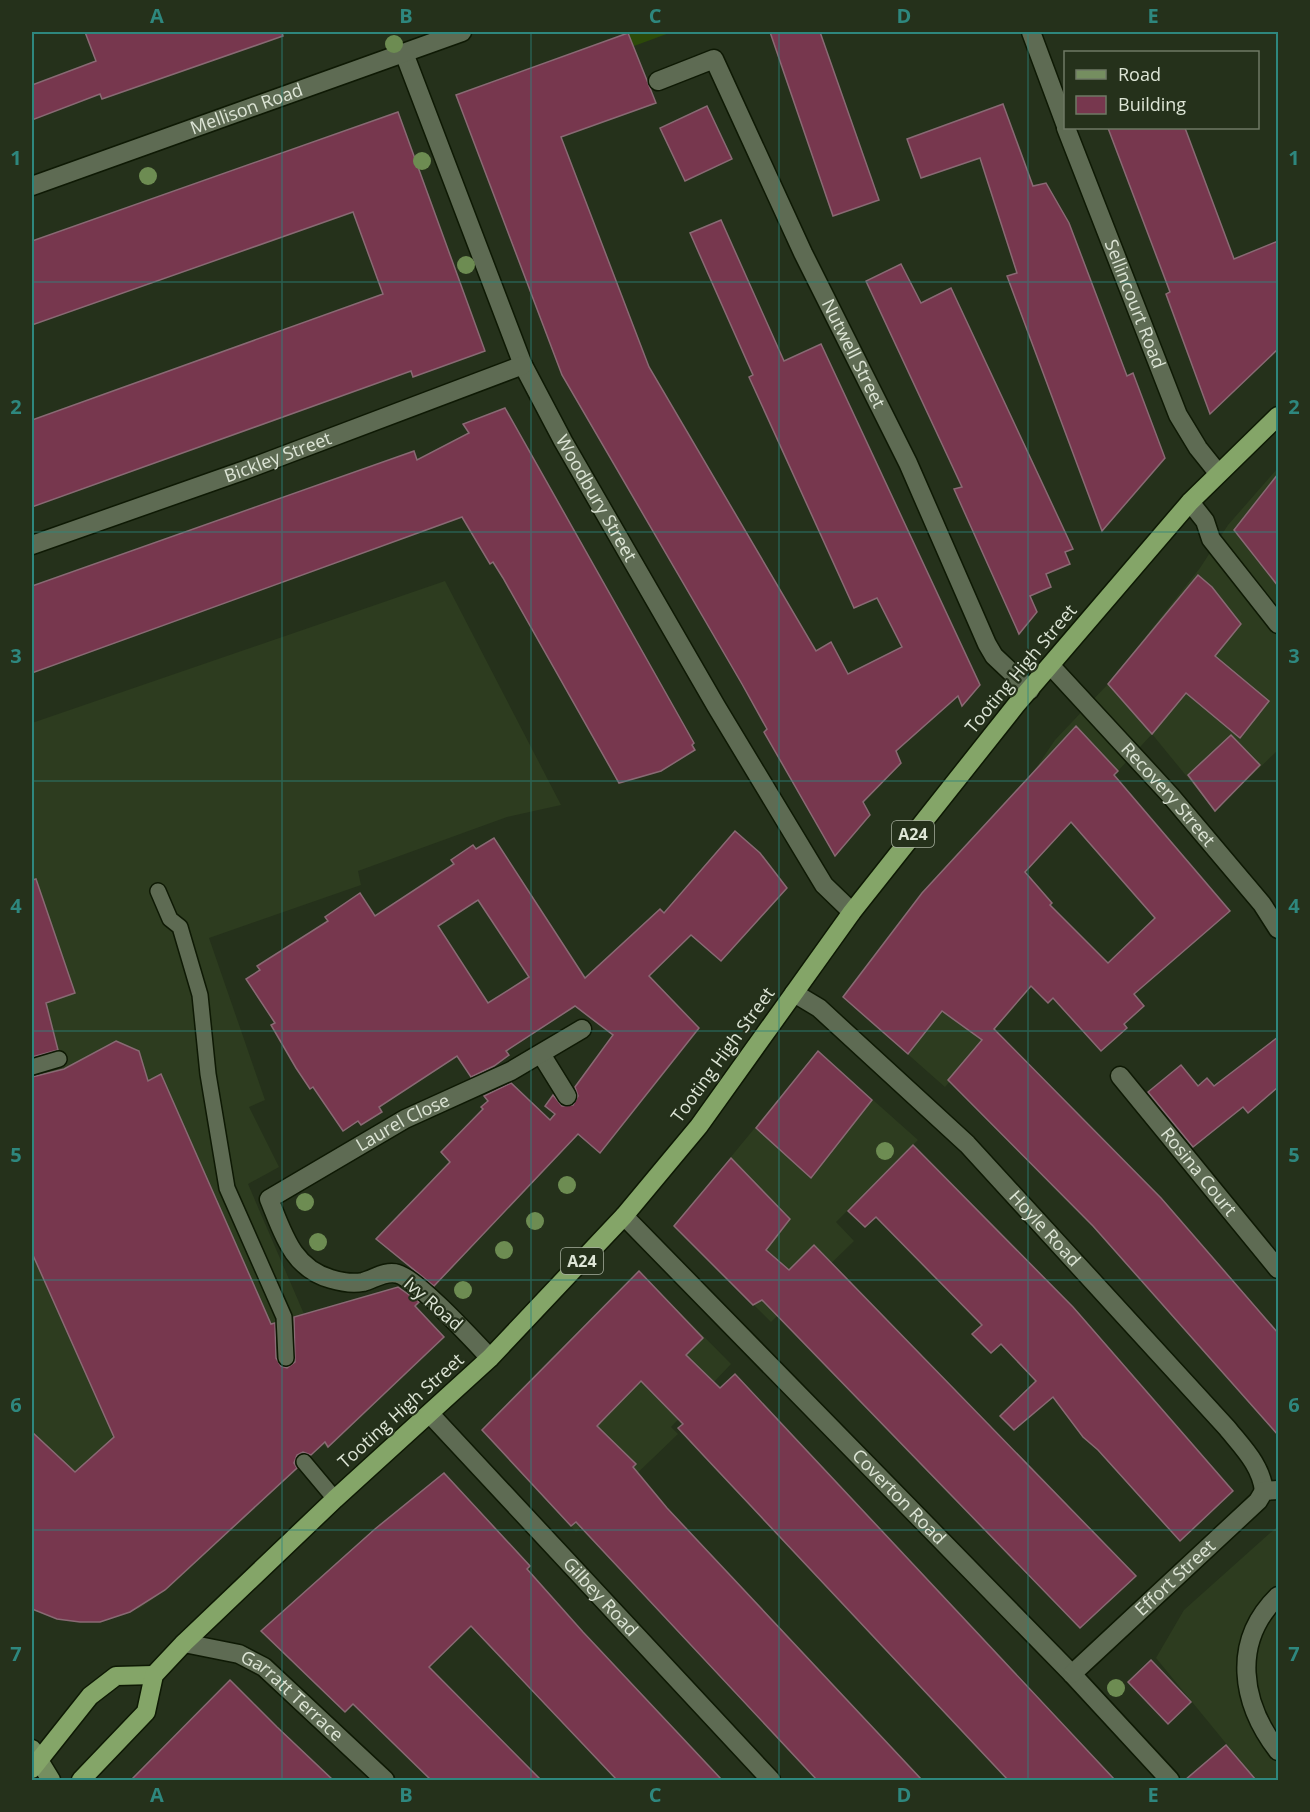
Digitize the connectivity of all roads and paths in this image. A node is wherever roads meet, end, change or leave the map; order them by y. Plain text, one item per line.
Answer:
1 (462, 32) edge
2 (1031, 32) edge
3 (404, 53) junction
4 (658, 81) dead end
5 (1064, 122) edge
6 (1067, 129) edge
7 (32, 186) edge
8 (523, 365) junction
9 (1278, 416) edge
10 (1218, 473) junction
11 (1190, 502) junction
12 (32, 545) edge
13 (1278, 624) edge
14 (1051, 666) junction
15 (1030, 690) junction
16 (158, 891) dead end
17 (852, 912) junction
18 (1278, 929) edge
19 (794, 993) junction
20 (582, 1029) dead end
21 (541, 1054) junction
22 (59, 1059) dead end
23 (32, 1066) edge
24 (1120, 1076) dead end
25 (567, 1096) dead end
26 (268, 1199) joint
27 (624, 1216) junction
28 (1278, 1269) edge
29 (286, 1358) dead end
30 (490, 1358) junction
31 (430, 1414) junction
32 (304, 1462) dead end
33 (1271, 1491) edge
34 (335, 1499) junction
35 (1278, 1596) edge
36 (184, 1643) junction
37 (1072, 1674) junction
38 (154, 1675) junction
39 (1278, 1751) edge
40 (33, 1760) edge
41 (51, 1780) edge
42 (81, 1780) edge
43 (385, 1780) edge
44 (771, 1780) edge
45 (1170, 1780) edge

1 - 3 street, Mellison Road
2 - 5 street, Sellincourt Road
3 - 7 street, Mellison Road
3 - 8 street, Woodbury Street
4 - 15 street, Nutwell Street
6 - 10 street, Sellincourt Road
8 - 12 street, Bickley Street
8 - 17 street, Woodbury Street
9 - 10 highway, Tooting High Street / A24
10 - 11 highway, Tooting High Street / A24
11 - 13 street
11 - 14 highway, Tooting High Street / A24
14 - 15 highway, Tooting High Street / A24
14 - 18 street, Recovery Street
15 - 17 highway, Tooting High Street / A24
16 - 29 lane
17 - 19 highway, Tooting High Street / A24
19 - 27 highway, Tooting High Street / A24
19 - 33 street, Hoyle Road
20 - 21 street, Laurel Close
21 - 25 street
21 - 26 street, Laurel Close
22 - 23 lane
24 - 28 street, Rosina Court
26 - 30 street, Ivy Road
27 - 30 highway, Tooting High Street / A24
27 - 37 street, Coverton Road
30 - 31 highway, Tooting High Street / A24
31 - 34 highway, Tooting High Street / A24
31 - 44 street, Gilbey Road
32 - 34 lane
33 - 37 street, Effort Street
34 - 36 highway, Tooting High Street / A24
35 - 39 street
36 - 38 highway, Tooting High Street / A24
36 - 43 street, Garratt Terrace
37 - 45 street, Coverton Road
38 - 40 highway
38 - 42 highway
40 - 41 main road

